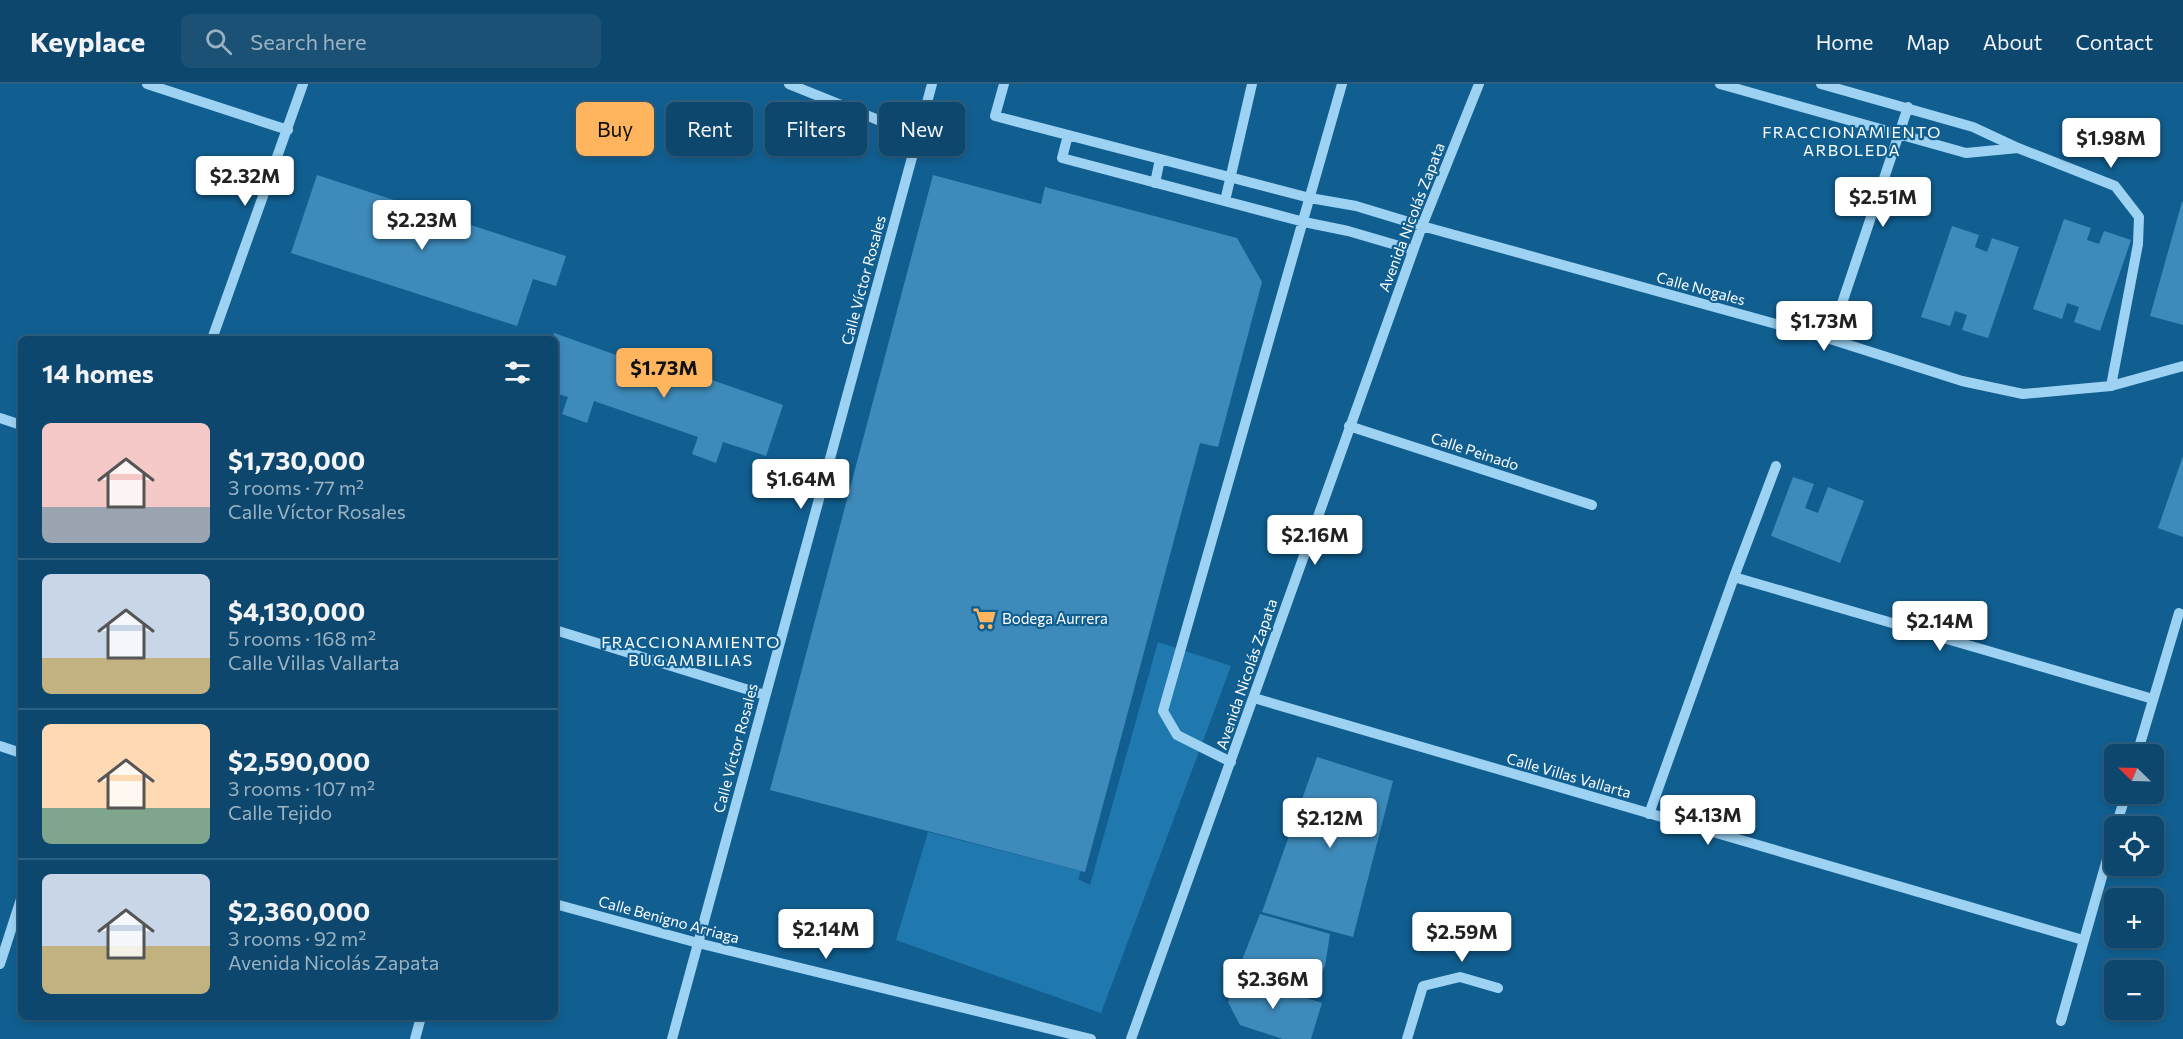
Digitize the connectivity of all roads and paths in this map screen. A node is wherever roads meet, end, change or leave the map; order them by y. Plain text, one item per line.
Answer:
1 (147, 84) edge
2 (303, 84) edge
3 (789, 84) edge
4 (932, 84) edge
5 (1004, 84) edge
6 (1252, 84) edge
7 (1342, 84) edge
8 (1479, 84) edge
9 (1720, 84) edge
10 (1821, 84) edge
11 (927, 102) edge
12 (1908, 107) junction
13 (879, 120) edge
14 (288, 130) junction
15 (1068, 135) junction
16 (1899, 135) junction
17 (2018, 148) junction
18 (913, 156) edge
19 (1160, 159) junction
20 (1229, 176) junction
21 (1155, 183) junction
22 (1310, 198) junction
23 (1224, 201) junction
24 (1304, 222) junction
25 (1422, 226) junction
26 (1413, 250) junction
27 (213, 336) edge
28 (1830, 339) junction
29 (2183, 366) edge
30 (2111, 386) junction
31 (0, 418) edge
32 (18, 424) edge
33 (1349, 426) junction
34 (1776, 466) dead end
35 (1592, 505) dead end
36 (1734, 578) junction
37 (2179, 613) dead end
38 (558, 631) edge
39 (765, 695) junction
40 (1254, 698) junction
41 (2153, 699) junction
42 (2140, 744) edge
43 (0, 746) edge
44 (18, 752) edge
45 (1231, 762) junction
46 (1649, 814) junction
47 (2104, 868) edge
48 (558, 905) edge
49 (18, 908) edge
50 (2083, 940) junction
51 (698, 943) junction
52 (0, 964) edge
53 (1498, 988) dead end
54 (421, 1020) edge
55 (2061, 1021) dead end
56 (415, 1039) edge
57 (672, 1039) edge
58 (1091, 1039) edge
59 (1131, 1039) edge
60 (1407, 1039) edge

1 - 14 street
2 - 14 street
3 - 13 street
4 - 11 street, Calle Víctor Rosales
5 - 15 street, Calle Nogales
6 - 20 street
7 - 22 street
8 - 25 street, Avenida Nicolás Zapata
9 - 16 street
10 - 12 street
12 - 16 street
12 - 17 street
14 - 27 street
15 - 19 street, Calle Nogales
15 - 21 street
16 - 17 street
16 - 28 street
17 - 30 street
18 - 39 street, Calle Víctor Rosales
19 - 20 street, Calle Nogales
19 - 21 street
20 - 22 street, Calle Nogales
20 - 23 street
21 - 23 street
22 - 24 street
22 - 25 street, Calle Nogales
23 - 24 street
24 - 26 street
24 - 45 street
25 - 26 street, Avenida Nicolás Zapata
25 - 28 street, Calle Nogales
26 - 33 street, Avenida Nicolás Zapata
28 - 30 street, Calle Nogales
29 - 30 street, Calle Nogales
31 - 32 street
33 - 35 street, Calle Peinado
33 - 40 street, Avenida Nicolás Zapata
34 - 36 street
36 - 41 street
36 - 46 street
37 - 41 street
38 - 39 street
39 - 51 street, Calle Víctor Rosales
40 - 45 street, Avenida Nicolás Zapata
40 - 46 street, Calle Villas Vallarta
41 - 42 street
43 - 44 street
45 - 59 street, Avenida Nicolás Zapata
46 - 50 street, Calle Villas Vallarta
47 - 50 street
48 - 51 street, Calle Benigno Arriaga
49 - 52 street
50 - 55 street
51 - 57 street, Calle Víctor Rosales
51 - 58 street, Calle Benigno Arriaga
53 - 60 street
54 - 56 street

